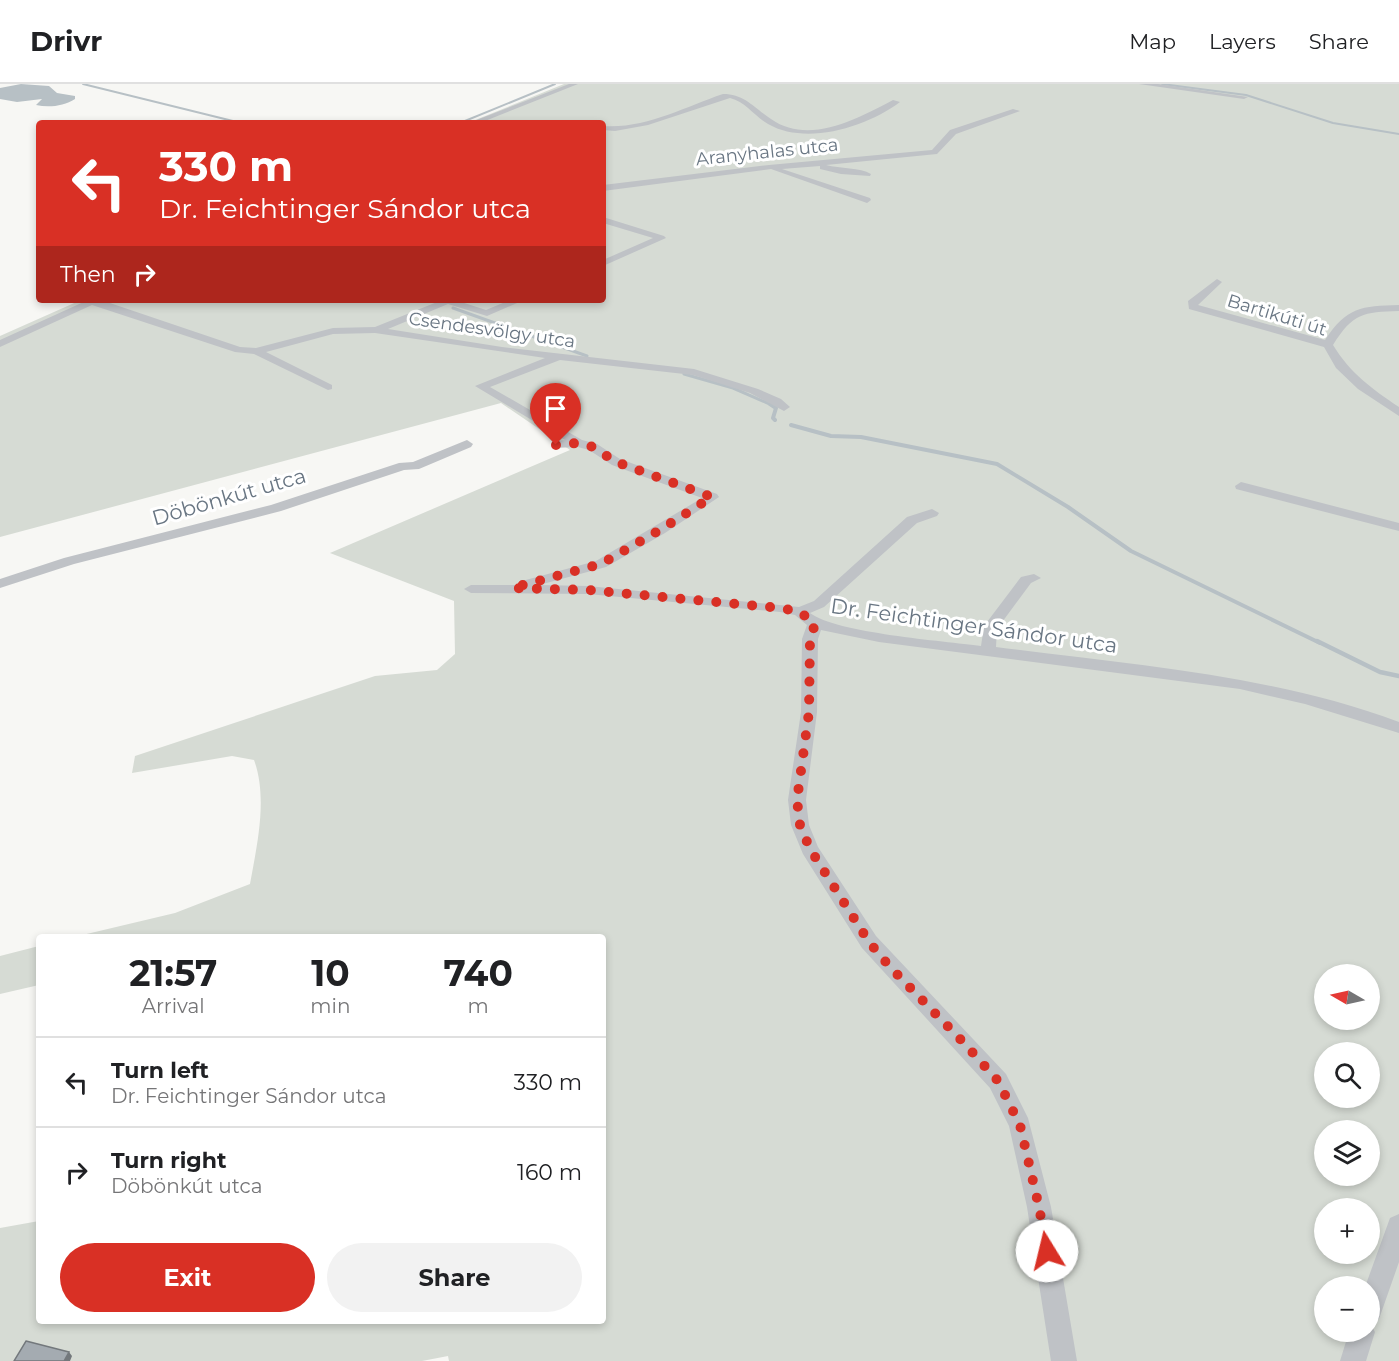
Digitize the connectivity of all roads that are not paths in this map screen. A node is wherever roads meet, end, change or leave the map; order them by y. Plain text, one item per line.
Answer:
1 (575, 84) edge
2 (1142, 84) edge
3 (1244, 97) dead end
4 (896, 102) dead end
5 (1016, 111) dead end
6 (481, 120) edge
7 (606, 128) edge
8 (810, 165) junction
9 (769, 167) junction
10 (867, 174) dead end
11 (606, 188) edge
12 (867, 200) dead end
13 (606, 220) edge
14 (606, 230) edge
15 (650, 243) junction
16 (606, 262) edge
17 (1217, 282) dead end
18 (90, 303) edge
19 (100, 303) edge
20 (443, 303) edge
21 (454, 303) edge
22 (512, 303) edge
23 (1399, 308) edge
24 (375, 330) junction
25 (0, 344) edge
26 (1328, 345) junction
27 (256, 351) junction
28 (560, 357) junction
29 (328, 387) dead end
30 (784, 407) dead end
31 (1399, 412) edge
32 (578, 443) junction
33 (467, 444) dead end
34 (556, 445) dead end
35 (1241, 486) dead end
36 (932, 513) dead end
37 (1399, 527) edge
38 (1034, 578) dead end
39 (0, 584) edge
40 (512, 588) junction
41 (471, 589) dead end
42 (807, 618) junction
43 (988, 650) junction
44 (1399, 728) edge
45 (1399, 1226) edge
46 (1380, 1281) edge
47 (1359, 1342) edge
48 (1065, 1361) edge
49 (1353, 1361) edge

1 - 6 street
2 - 3 street
4 - 7 street
5 - 8 street, Aranyhalas utca
8 - 9 street, Aranyhalas utca
8 - 10 street
9 - 11 street, Aranyhalas utca
9 - 12 street
13 - 15 street
14 - 15 street
15 - 16 street
17 - 26 street, Bartikúti út
18 - 25 street
19 - 27 street, Csendesvölgy utca
20 - 24 street
21 - 22 street
23 - 26 street
24 - 27 street, Csendesvölgy utca
24 - 28 street, Csendesvölgy utca
26 - 31 street, Bartikúti út
27 - 29 street
28 - 30 street, Csendesvölgy utca
28 - 32 street
32 - 34 street
32 - 40 street
33 - 39 street, Döbönkút utca
35 - 37 street
36 - 42 street
38 - 43 street
40 - 41 street, Dr. Feichtinger Sándor utca
40 - 42 street, Dr. Feichtinger Sándor utca
42 - 43 street, Dr. Feichtinger Sándor utca
42 - 48 street
43 - 44 street, Dr. Feichtinger Sándor utca
45 - 46 street
47 - 49 street

